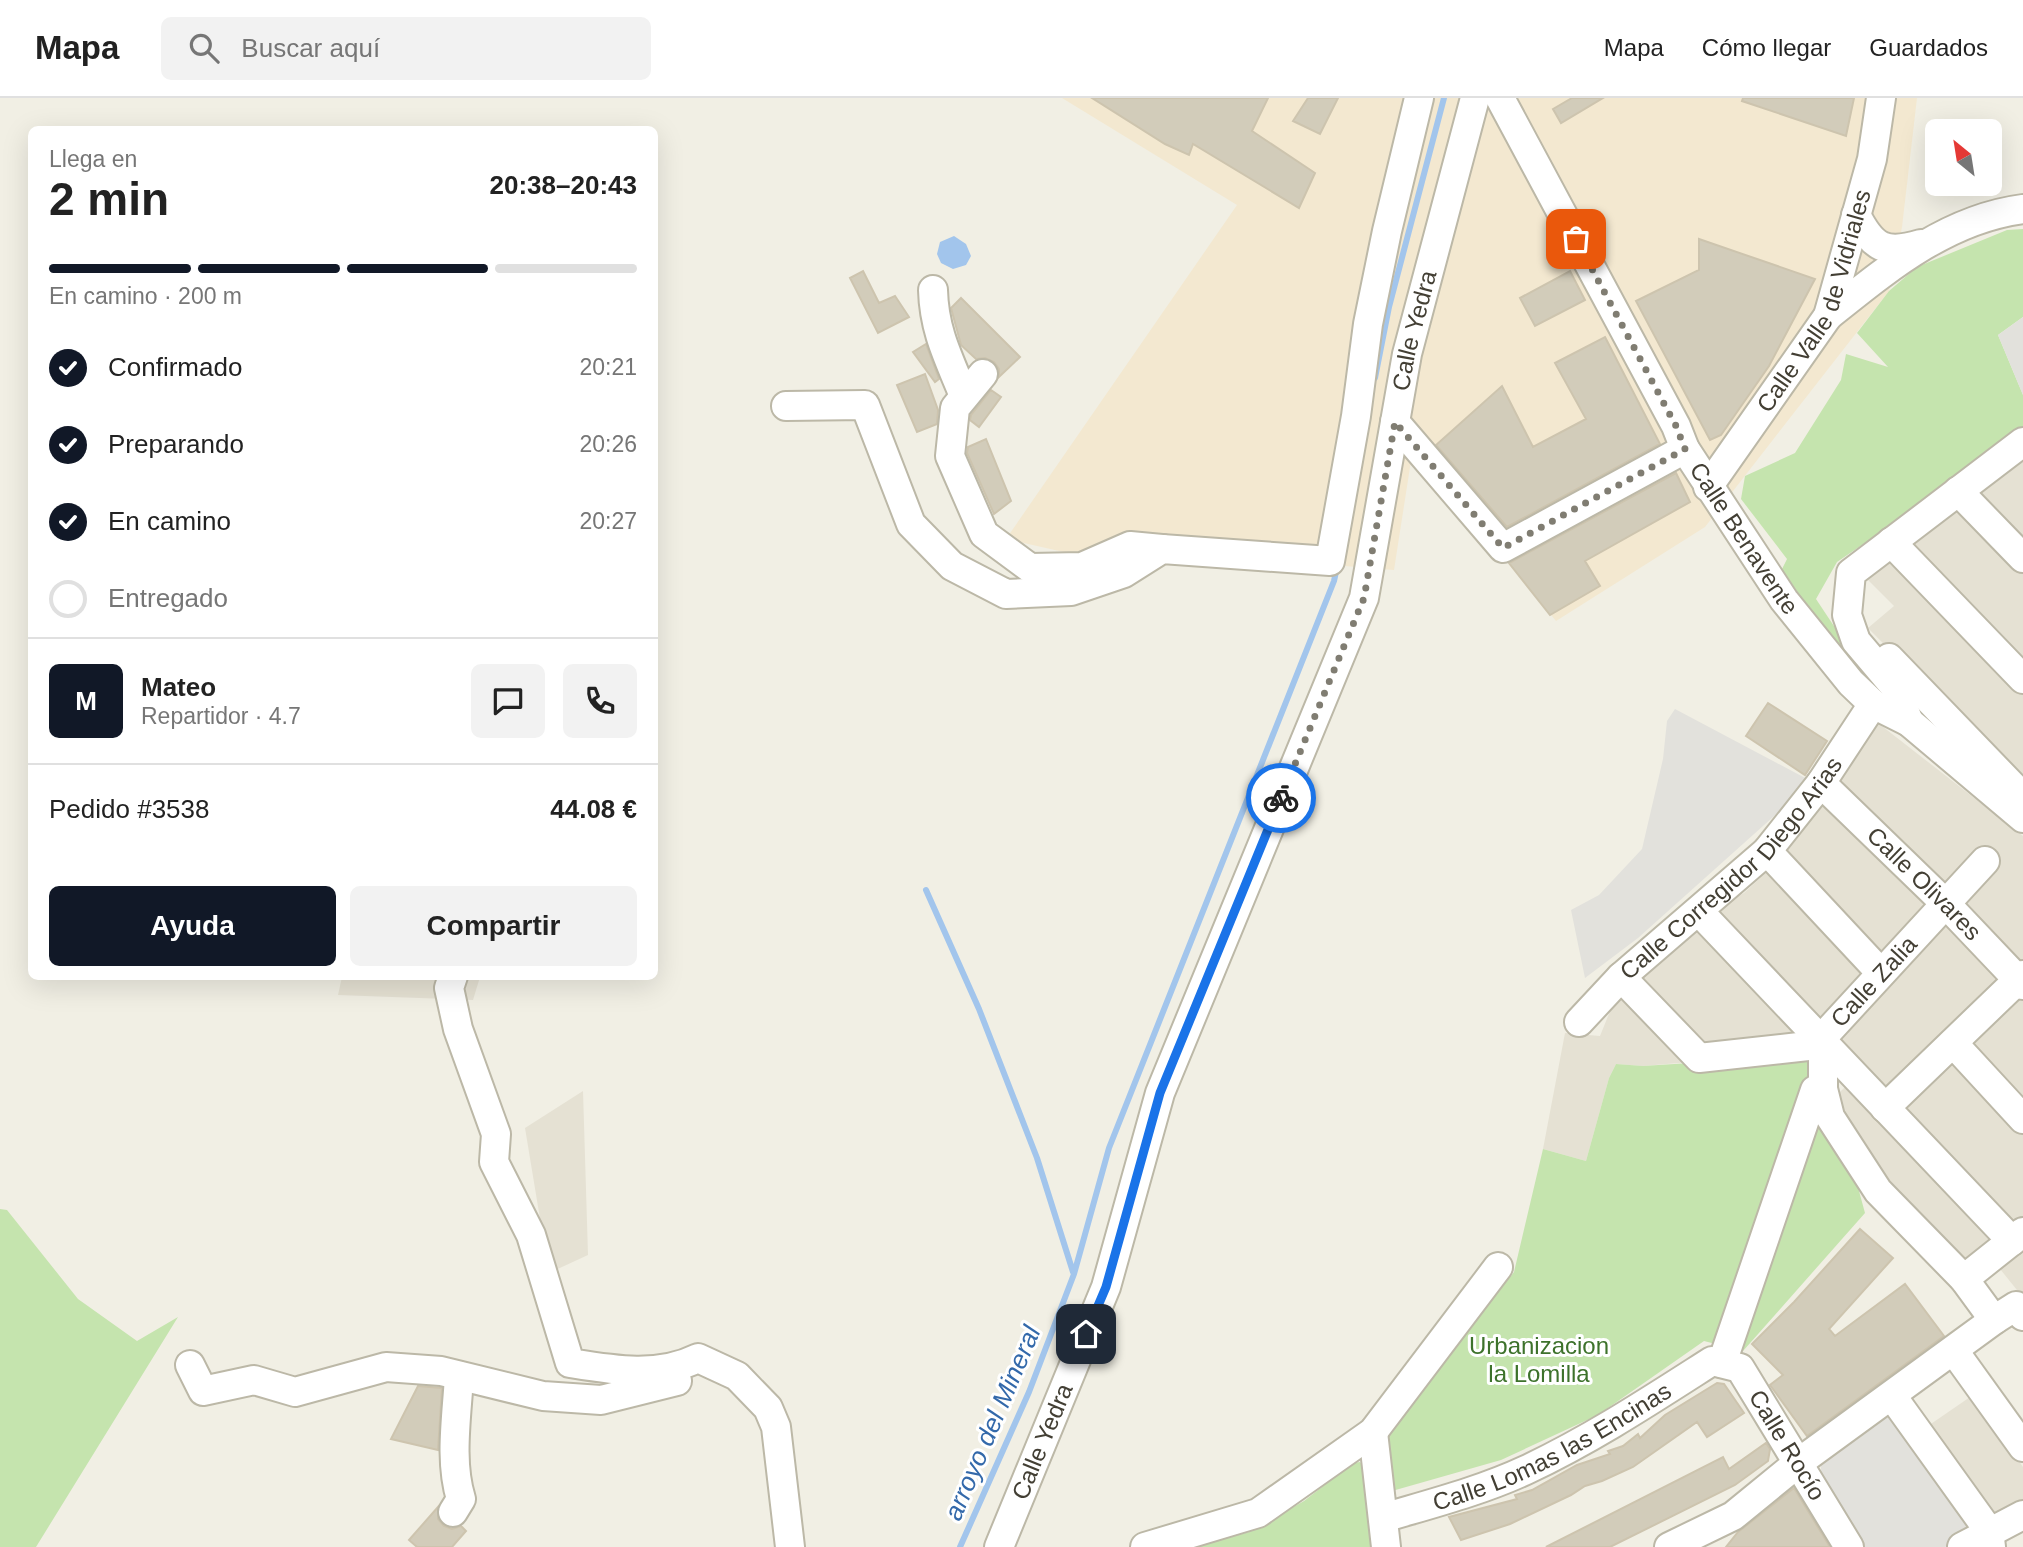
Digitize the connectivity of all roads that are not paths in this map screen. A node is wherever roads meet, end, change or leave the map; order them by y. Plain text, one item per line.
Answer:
1 (1419, 98) edge
2 (1475, 98) edge
3 (1500, 98) edge
4 (1881, 98) edge
5 (2023, 209) edge
6 (1856, 215) junction
7 (1845, 254) junction
8 (1891, 258) junction
9 (933, 290) dead end
10 (1828, 316) junction
11 (983, 374) dead end
12 (964, 396) junction
13 (786, 406) dead end
14 (1395, 422) junction
15 (2023, 442) edge
16 (1685, 449) junction
17 (1708, 487) junction
18 (1958, 491) junction
19 (1891, 542) junction
20 (1163, 549) junction
21 (2023, 558) edge
22 (1847, 615) junction
23 (2023, 679) edge
24 (1873, 704) junction
25 (1909, 722) junction
26 (1821, 783) junction
27 (2023, 797) edge
28 (2023, 818) edge
29 (1768, 851) junction
30 (1985, 862) dead end
31 (1946, 904) junction
32 (1707, 920) dead end
33 (1881, 972) junction
34 (1622, 977) junction
35 (452, 980) edge
36 (2021, 980) edge
37 (1578, 1023) dead end
38 (1822, 1040) junction
39 (1953, 1044) junction
40 (1815, 1090) dead end
41 (1885, 1108) junction
42 (2023, 1119) edge
43 (2018, 1237) edge
44 (1498, 1267) dead end
45 (1964, 1279) junction
46 (2011, 1314) edge
47 (1954, 1351) junction
48 (1717, 1362) junction
49 (190, 1365) dead end
50 (716, 1366) junction
51 (459, 1376) junction
52 (1892, 1396) junction
53 (1373, 1432) junction
54 (2023, 1447) edge
55 (1798, 1464) junction
56 (453, 1512) dead end
57 (2023, 1515) edge
58 (1383, 1518) junction
59 (1711, 1536) edge
60 (1990, 1539) edge
61 (790, 1547) edge
62 (999, 1547) edge
63 (1145, 1547) edge
64 (1386, 1547) edge
65 (1669, 1547) edge
66 (1849, 1547) edge
67 (1962, 1547) edge

1 - 20 street
2 - 14 street, Calle Yedra
3 - 16 street, Calle Benavente
4 - 6 street, Calle Valle de Vidriales
5 - 8 street
6 - 7 street, Calle Valle de Vidriales
6 - 8 street
7 - 8 street
7 - 10 street, Calle Valle de Vidriales
8 - 10 street
9 - 12 street
10 - 17 street, Calle Valle de Vidriales
11 - 12 street
12 - 20 street
13 - 20 street
14 - 16 street
14 - 62 street, Calle Yedra
15 - 18 street
16 - 17 street, Calle Benavente
17 - 24 street, Calle Benavente
18 - 19 street
18 - 21 street
19 - 22 street
19 - 23 street
22 - 25 street
22 - 27 street
24 - 25 street, Calle Benavente
24 - 26 street, Calle Corregidor Diego Arias
25 - 28 street
26 - 29 street, Calle Corregidor Diego Arias
26 - 31 street, Calle Olivares
29 - 33 street
29 - 34 street, Calle Corregidor Diego Arias
30 - 31 street, Calle Zalia
31 - 33 street, Calle Zalia
31 - 36 street, Calle Olivares
32 - 38 street
33 - 38 street, Calle Zalia
34 - 37 street, Calle Corregidor Diego Arias
34 - 38 street
35 - 50 street
36 - 39 street
38 - 41 street
38 - 45 street
39 - 41 street
39 - 42 street
40 - 48 street
41 - 43 street
43 - 45 street
44 - 53 street
45 - 46 street
46 - 47 street
47 - 52 street
47 - 54 street
48 - 55 street, Calle Rocío
48 - 58 street, Calle Lomas las Encinas
49 - 51 street
50 - 51 street
50 - 61 street
51 - 56 street
52 - 55 street
52 - 60 street
53 - 58 street
53 - 63 street
55 - 59 street
55 - 66 street, Calle Rocío
57 - 60 street
58 - 64 street
59 - 65 street
60 - 67 street

